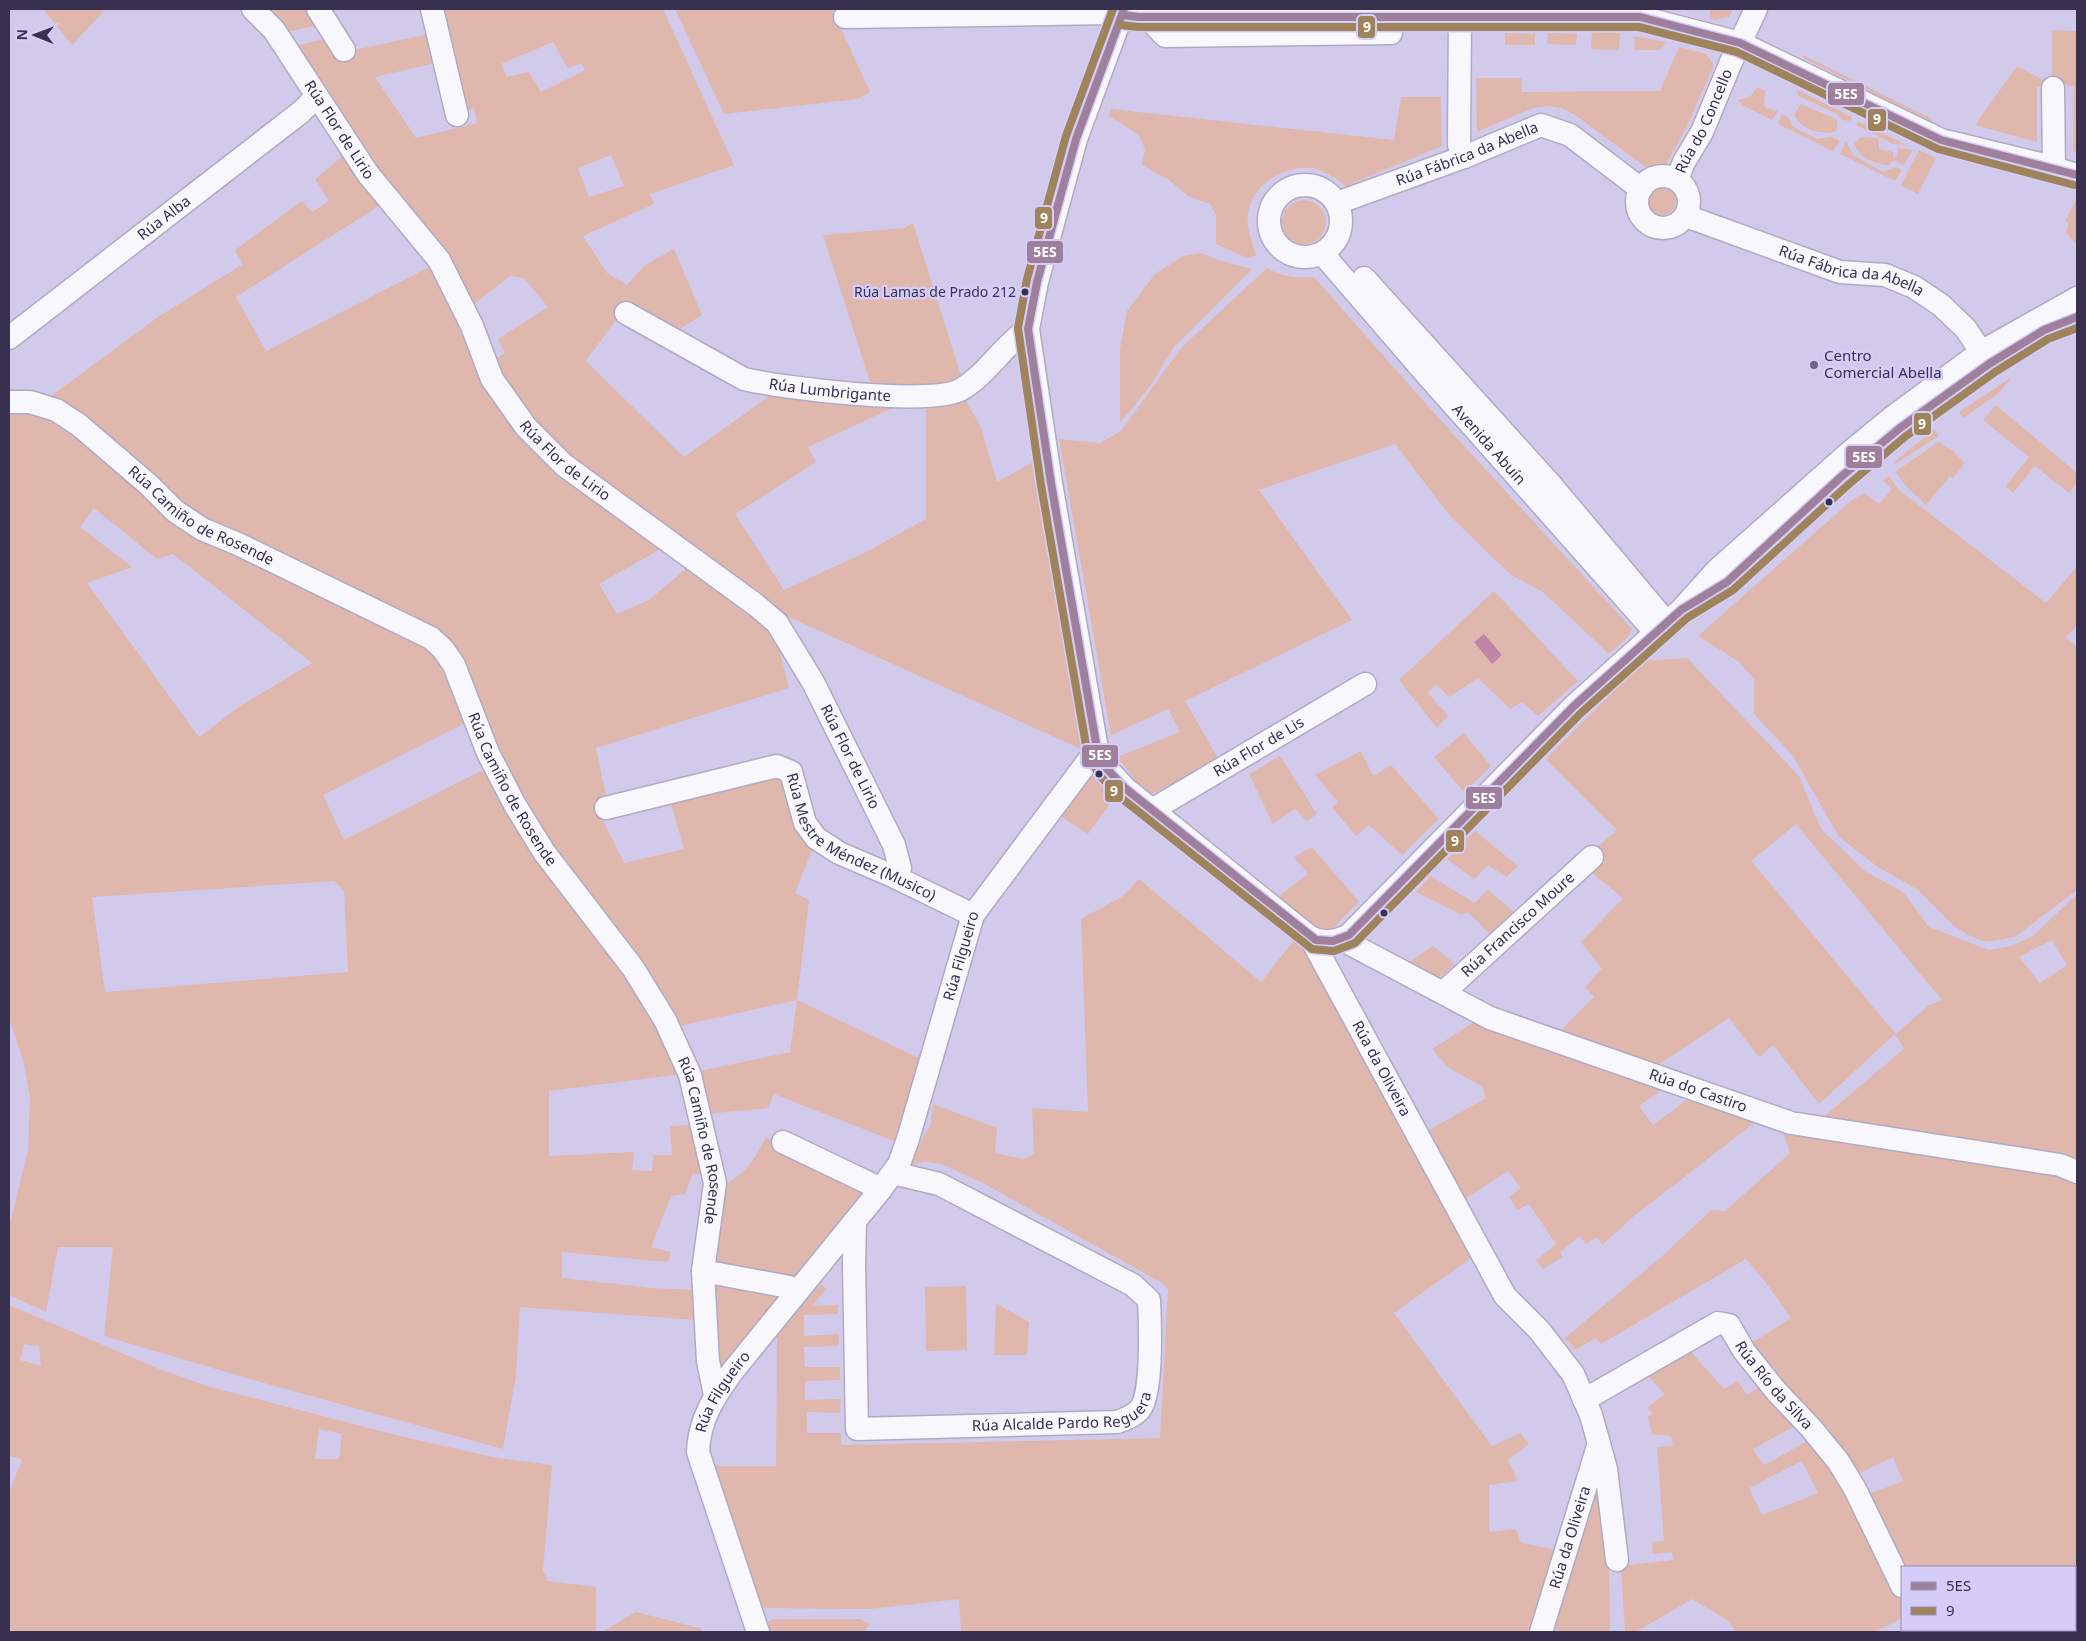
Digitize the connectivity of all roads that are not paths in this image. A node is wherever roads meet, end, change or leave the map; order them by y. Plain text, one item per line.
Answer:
1 (253, 9) edge
2 (318, 9) edge
3 (432, 9) edge
4 (1756, 9) edge
5 (1123, 12) edge
6 (845, 17) dead end
7 (1452, 18) junction
8 (1740, 43) junction
9 (344, 50) dead end
10 (2053, 88) dead end
11 (317, 96) junction
12 (457, 115) dead end
13 (1464, 157) junction
14 (2054, 168) junction
15 (2077, 175) edge
16 (1677, 180) junction
17 (1641, 189) junction
18 (1337, 203) junction
19 (1686, 216) junction
20 (1328, 249) junction
21 (626, 313) dead end
22 (2077, 313) edge
23 (1028, 329) junction
24 (9, 338) edge
25 (1985, 358) junction
26 (9, 402) edge
27 (1668, 622) junction
28 (1365, 684) dead end
29 (1097, 750) junction
30 (606, 808) dead end
31 (1152, 810) junction
32 (1592, 857) dead end
33 (895, 877) junction
34 (973, 915) junction
35 (1310, 937) junction
36 (1341, 940) junction
37 (1444, 992) junction
38 (783, 1142) dead end
39 (2077, 1172) edge
40 (887, 1181) junction
41 (855, 1221) junction
42 (703, 1271) junction
43 (796, 1292) junction
44 (715, 1395) junction
45 (1584, 1400) junction
46 (1599, 1443) junction
47 (1617, 1560) dead end
48 (1901, 1584) edge
49 (758, 1632) edge
50 (1541, 1632) edge

1 - 11 street, Rúa Flor de Lirio
2 - 9 street
3 - 12 street
4 - 8 street, Rúa do Concello
5 - 6 street
5 - 7 street
5 - 23 street
7 - 8 street
7 - 13 street
8 - 14 street
8 - 16 street, Rúa do Concello
10 - 14 street
11 - 24 street, Rúa Alba
11 - 33 street, Rúa Flor de Lirio
13 - 17 street, Rúa Fábrica da Abella
13 - 18 street, Rúa Fábrica da Abella
14 - 15 street
16 - 17 street
16 - 19 street
17 - 19 street
18 - 20 street
18 - 20 street
19 - 25 street, Rúa Fábrica da Abella
20 - 27 street, Avenida Abuín
21 - 23 street, Rúa Lumbrigante
22 - 25 street
23 - 29 street
25 - 27 street
26 - 42 street, Rúa Camiño de Rosende
27 - 36 street
28 - 31 street, Rúa Flor de Lis
29 - 31 street, Rúa da Oliveira
29 - 34 street, Rúa Filgueiro
30 - 33 street, Rúa Mestre Méndez (Musico)
31 - 35 street, Rúa da Oliveira
32 - 37 street, Rúa Francisco Moure
33 - 34 street, Rúa Mestre Méndez (Musico)
34 - 40 street, Rúa Filgueiro
35 - 36 street
35 - 45 street, Rúa da Oliveira
36 - 37 street, Rúa do Castiro
37 - 39 street, Rúa do Castiro
38 - 40 street
40 - 41 street, Rúa Filgueiro
40 - 41 street, Rúa Alcalde Pardo Reguera
41 - 43 street, Rúa Filgueiro
42 - 43 street
42 - 44 street, Rúa Camiño de Rosende
43 - 44 street, Rúa Filgueiro
44 - 49 street, Rúa Filgueiro
45 - 46 street, Rúa da Oliveira
45 - 48 street, Rúa Río da Silva
46 - 47 street, Rúa da Oliveira
46 - 50 street, Rúa da Oliveira

